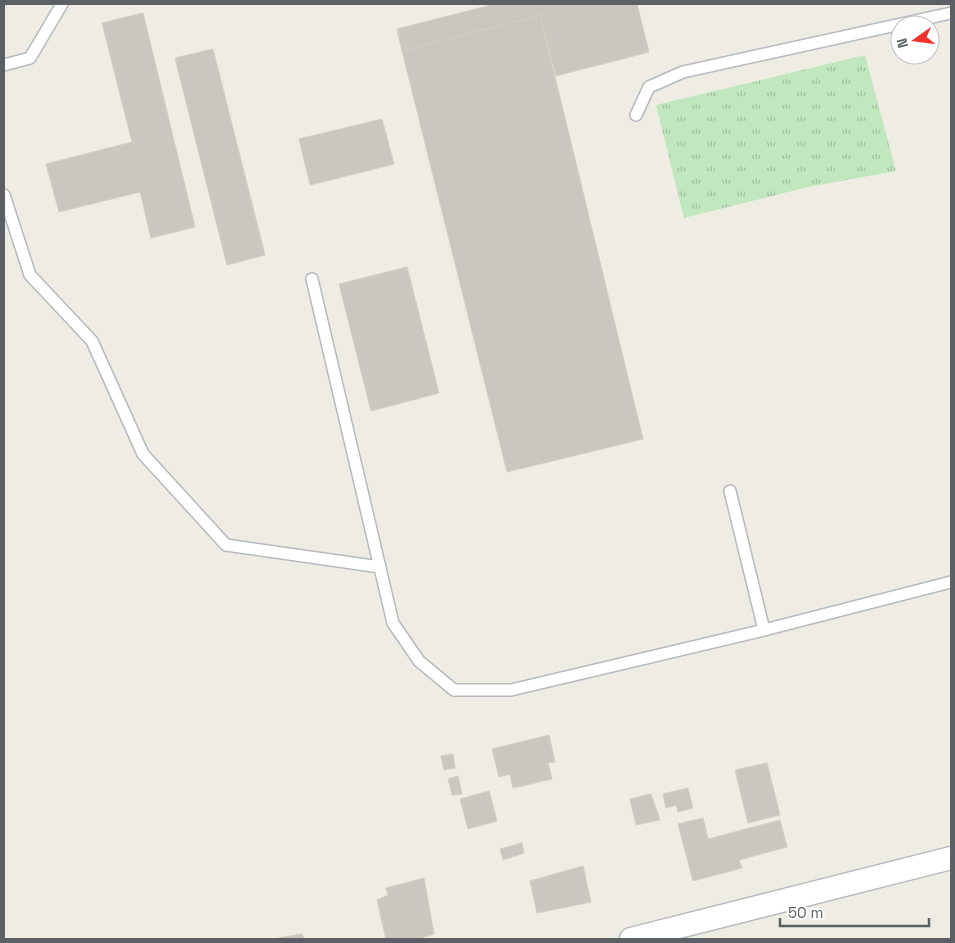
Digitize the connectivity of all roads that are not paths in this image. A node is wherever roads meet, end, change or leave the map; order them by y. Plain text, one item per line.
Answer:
1 (62, 4) edge
2 (951, 13) edge
3 (4, 65) edge
4 (636, 115) dead end
5 (4, 195) edge
6 (312, 279) dead end
7 (730, 492) dead end
8 (380, 567) junction
9 (951, 582) edge
10 (764, 630) junction
11 (951, 858) edge
12 (632, 939) edge

1 - 3 lane
2 - 4 lane
5 - 8 lane
6 - 8 lane
7 - 10 lane
8 - 10 lane
9 - 10 lane
11 - 12 street

